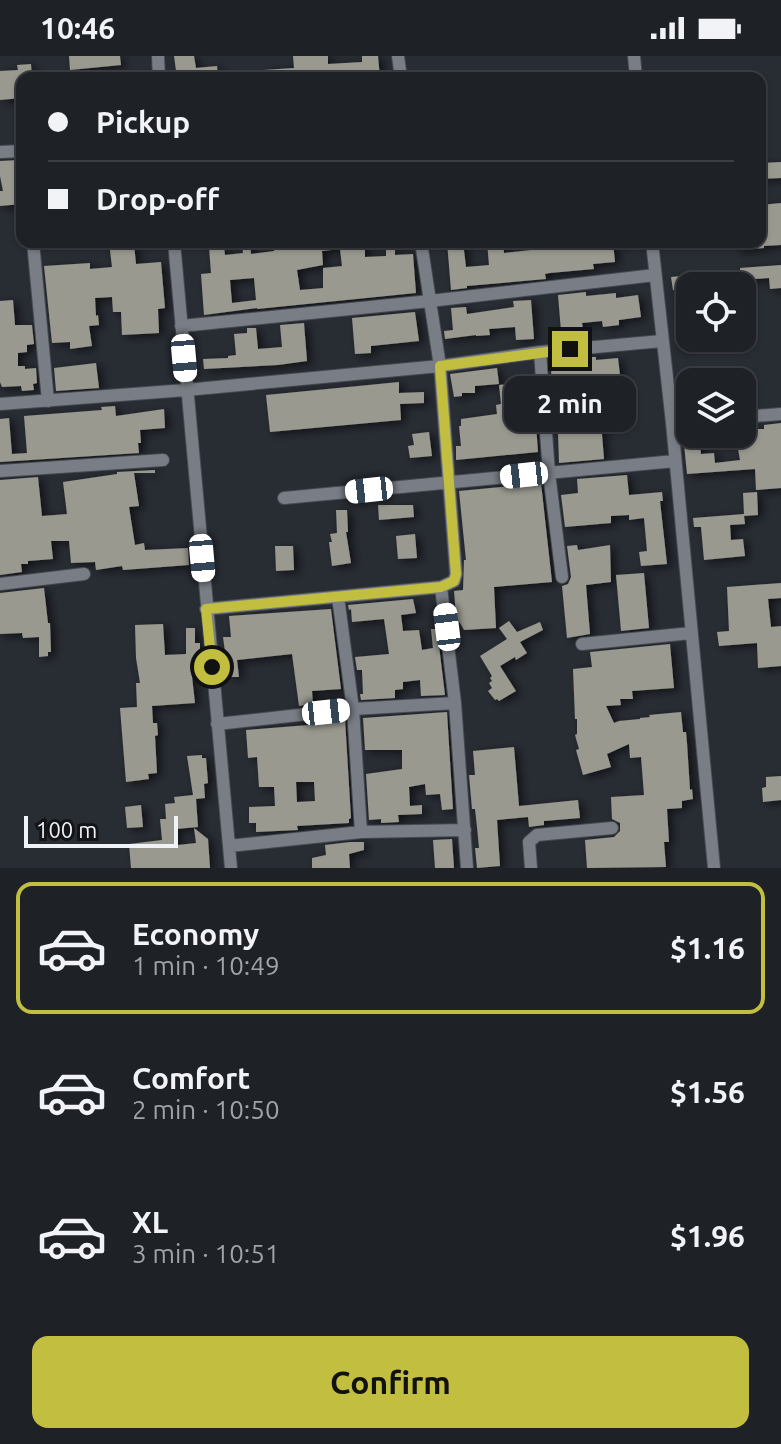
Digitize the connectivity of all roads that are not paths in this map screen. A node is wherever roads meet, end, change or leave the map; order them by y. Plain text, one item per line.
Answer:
1 (34, 248) edge
2 (174, 248) edge
3 (422, 248) edge
4 (653, 248) edge
5 (655, 275) junction
6 (430, 301) junction
7 (181, 326) junction
8 (662, 341) junction
9 (540, 352) junction
10 (440, 366) junction
11 (186, 390) junction
12 (48, 401) junction
13 (0, 404) edge
14 (781, 414) edge
15 (756, 416) edge
16 (672, 423) junction
17 (676, 423) edge
18 (163, 460) dead end
19 (675, 461) junction
20 (0, 471) edge
21 (549, 473) junction
22 (447, 483) junction
23 (284, 498) dead end
24 (84, 574) dead end
25 (562, 577) dead end
26 (0, 584) edge
27 (441, 587) junction
28 (338, 597) junction
29 (206, 609) junction
30 (691, 633) junction
31 (582, 644) dead end
32 (455, 703) junction
33 (353, 709) junction
34 (217, 724) junction
35 (612, 828) dead end
36 (465, 830) junction
37 (361, 832) junction
38 (229, 846) junction
39 (231, 868) edge
40 (467, 868) edge
41 (531, 868) edge
42 (714, 868) edge

1 - 12 street
2 - 7 street
3 - 6 street
4 - 5 street
5 - 6 street
5 - 8 street
6 - 7 street
6 - 10 street
7 - 11 street
8 - 9 street
8 - 16 street
9 - 10 street
9 - 21 street
10 - 11 street
10 - 22 street
11 - 12 street
11 - 29 street
12 - 13 street
14 - 15 street
16 - 17 street
16 - 19 street
18 - 20 street
19 - 21 street
19 - 30 street
21 - 22 street
21 - 25 street
22 - 23 street
22 - 27 street
24 - 26 street
27 - 28 street
27 - 32 street
28 - 29 street
28 - 33 street
29 - 34 street
30 - 31 street
30 - 42 street
32 - 33 street
32 - 36 street
33 - 34 street
33 - 37 street
34 - 38 street
35 - 41 street
36 - 37 street
36 - 40 street
37 - 38 street
38 - 39 street

